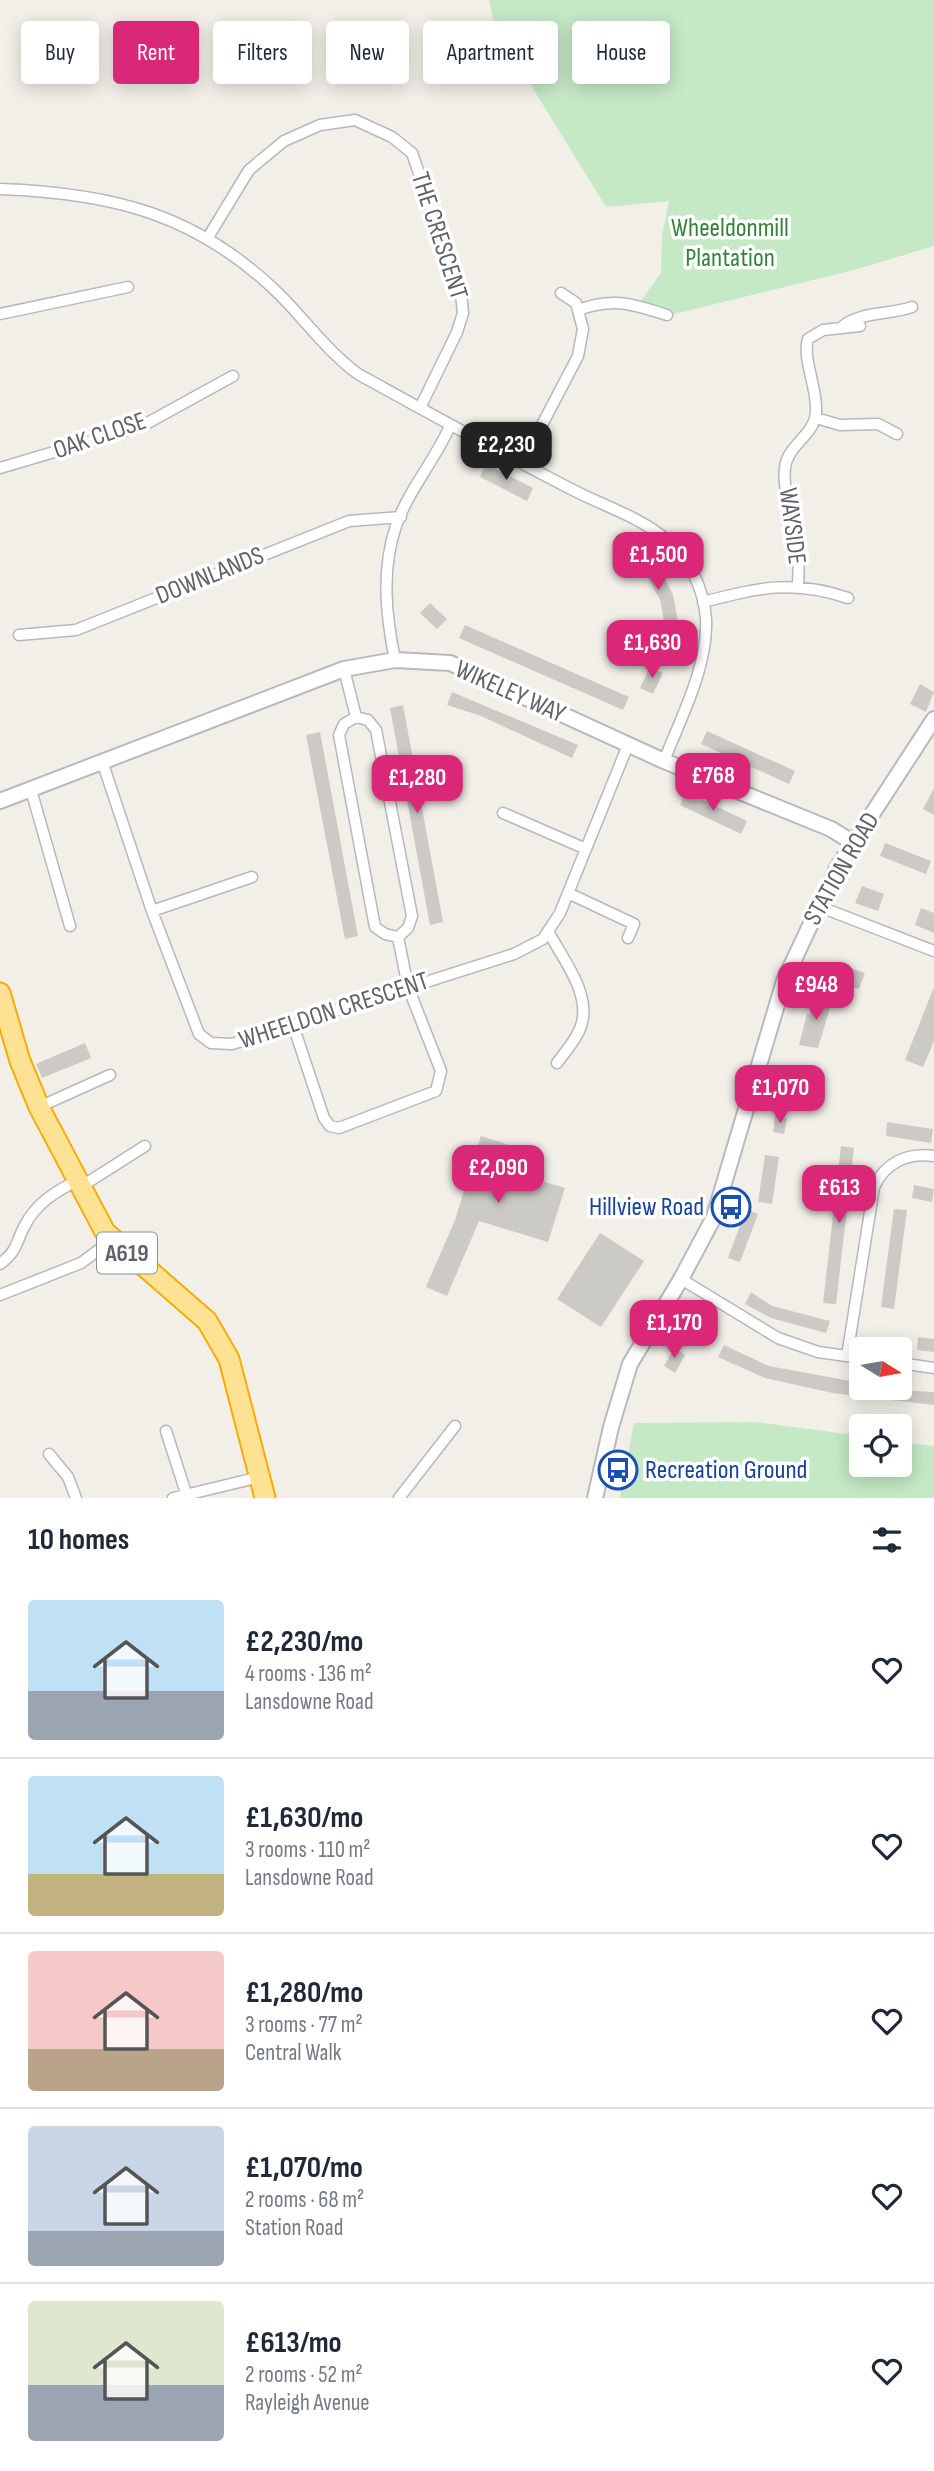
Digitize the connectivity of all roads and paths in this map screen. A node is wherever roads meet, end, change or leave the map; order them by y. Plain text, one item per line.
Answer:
1 (0, 189) edge
2 (207, 239) junction
3 (128, 287) dead end
4 (561, 293) dead end
5 (912, 307) dead end
6 (578, 310) junction
7 (0, 314) edge
8 (667, 316) dead end
9 (860, 326) dead end
10 (843, 327) junction
11 (233, 376) dead end
12 (419, 408) junction
13 (816, 418) junction
14 (450, 426) junction
15 (897, 434) dead end
16 (522, 463) junction
17 (0, 468) edge
18 (401, 517) junction
19 (798, 586) junction
20 (848, 598) dead end
21 (703, 602) junction
22 (19, 635) dead end
23 (394, 660) junction
24 (344, 669) junction
25 (356, 717) junction
26 (934, 719) edge
27 (628, 745) junction
28 (102, 761) junction
29 (664, 761) junction
30 (31, 790) junction
31 (0, 801) edge
32 (503, 813) dead end
33 (852, 842) junction
34 (586, 849) junction
35 (252, 877) dead end
36 (568, 893) junction
37 (818, 906) junction
38 (152, 911) junction
39 (70, 926) dead end
40 (548, 931) junction
41 (398, 937) junction
42 (628, 939) dead end
43 (934, 951) edge
44 (408, 987) junction
45 (0, 993) edge
46 (293, 1025) junction
47 (558, 1063) dead end
48 (110, 1076) dead end
49 (39, 1107) junction
50 (145, 1146) dead end
51 (934, 1156) edge
52 (80, 1183) junction
53 (112, 1240) junction
54 (0, 1264) edge
55 (681, 1279) junction
56 (0, 1295) edge
57 (847, 1356) joint
58 (912, 1365) edge
59 (934, 1368) edge
60 (455, 1426) dead end
61 (166, 1431) dead end
62 (49, 1454) dead end
63 (261, 1476) junction
64 (186, 1493) junction
65 (76, 1498) edge
66 (173, 1498) edge
67 (265, 1498) edge
68 (399, 1498) edge
69 (595, 1498) edge

1 - 2 street
2 - 12 street
2 - 12 street, THE CRESCENT
3 - 7 street
4 - 6 street
5 - 10 street
6 - 8 street
6 - 16 street
9 - 10 street
10 - 13 street
11 - 17 street, OAK CLOSE
12 - 14 street
13 - 15 street
13 - 19 street, WAYSIDE
14 - 16 street
14 - 18 street
16 - 21 street
18 - 22 street, DOWNLANDS
18 - 23 street
19 - 20 street, WAYSIDE
19 - 21 street, WAYSIDE
21 - 29 street
23 - 24 street, WIKELEY WAY
23 - 27 street, WIKELEY WAY
24 - 25 street
24 - 28 street, WIKELEY WAY
25 - 41 street
25 - 41 street
26 - 33 street, STATION ROAD
27 - 29 street, WIKELEY WAY
27 - 34 street, WHEELDON CRESCENT
28 - 30 street, WIKELEY WAY
28 - 38 street, WHEELDON CRESCENT
29 - 33 street, WIKELEY WAY
30 - 31 street, WIKELEY WAY
30 - 39 street
32 - 34 street
33 - 37 street, STATION ROAD
34 - 36 street, WHEELDON CRESCENT
35 - 38 street
36 - 40 street, WHEELDON CRESCENT
36 - 42 street
37 - 43 street
37 - 55 street, STATION ROAD
38 - 46 street, WHEELDON CRESCENT
40 - 44 street, WHEELDON CRESCENT
40 - 47 street
41 - 44 street
44 - 46 street, WHEELDON CRESCENT
44 - 46 street
45 - 49 highway, A619
48 - 49 street
49 - 52 highway, A619
50 - 52 street
51 - 57 street
52 - 53 highway, A619
52 - 54 street
53 - 56 street
53 - 63 highway, A619
55 - 57 street
55 - 69 street, STATION ROAD
58 - 59 street
60 - 68 street
61 - 64 street
62 - 65 street
63 - 64 street
63 - 67 highway, A619
64 - 66 street

